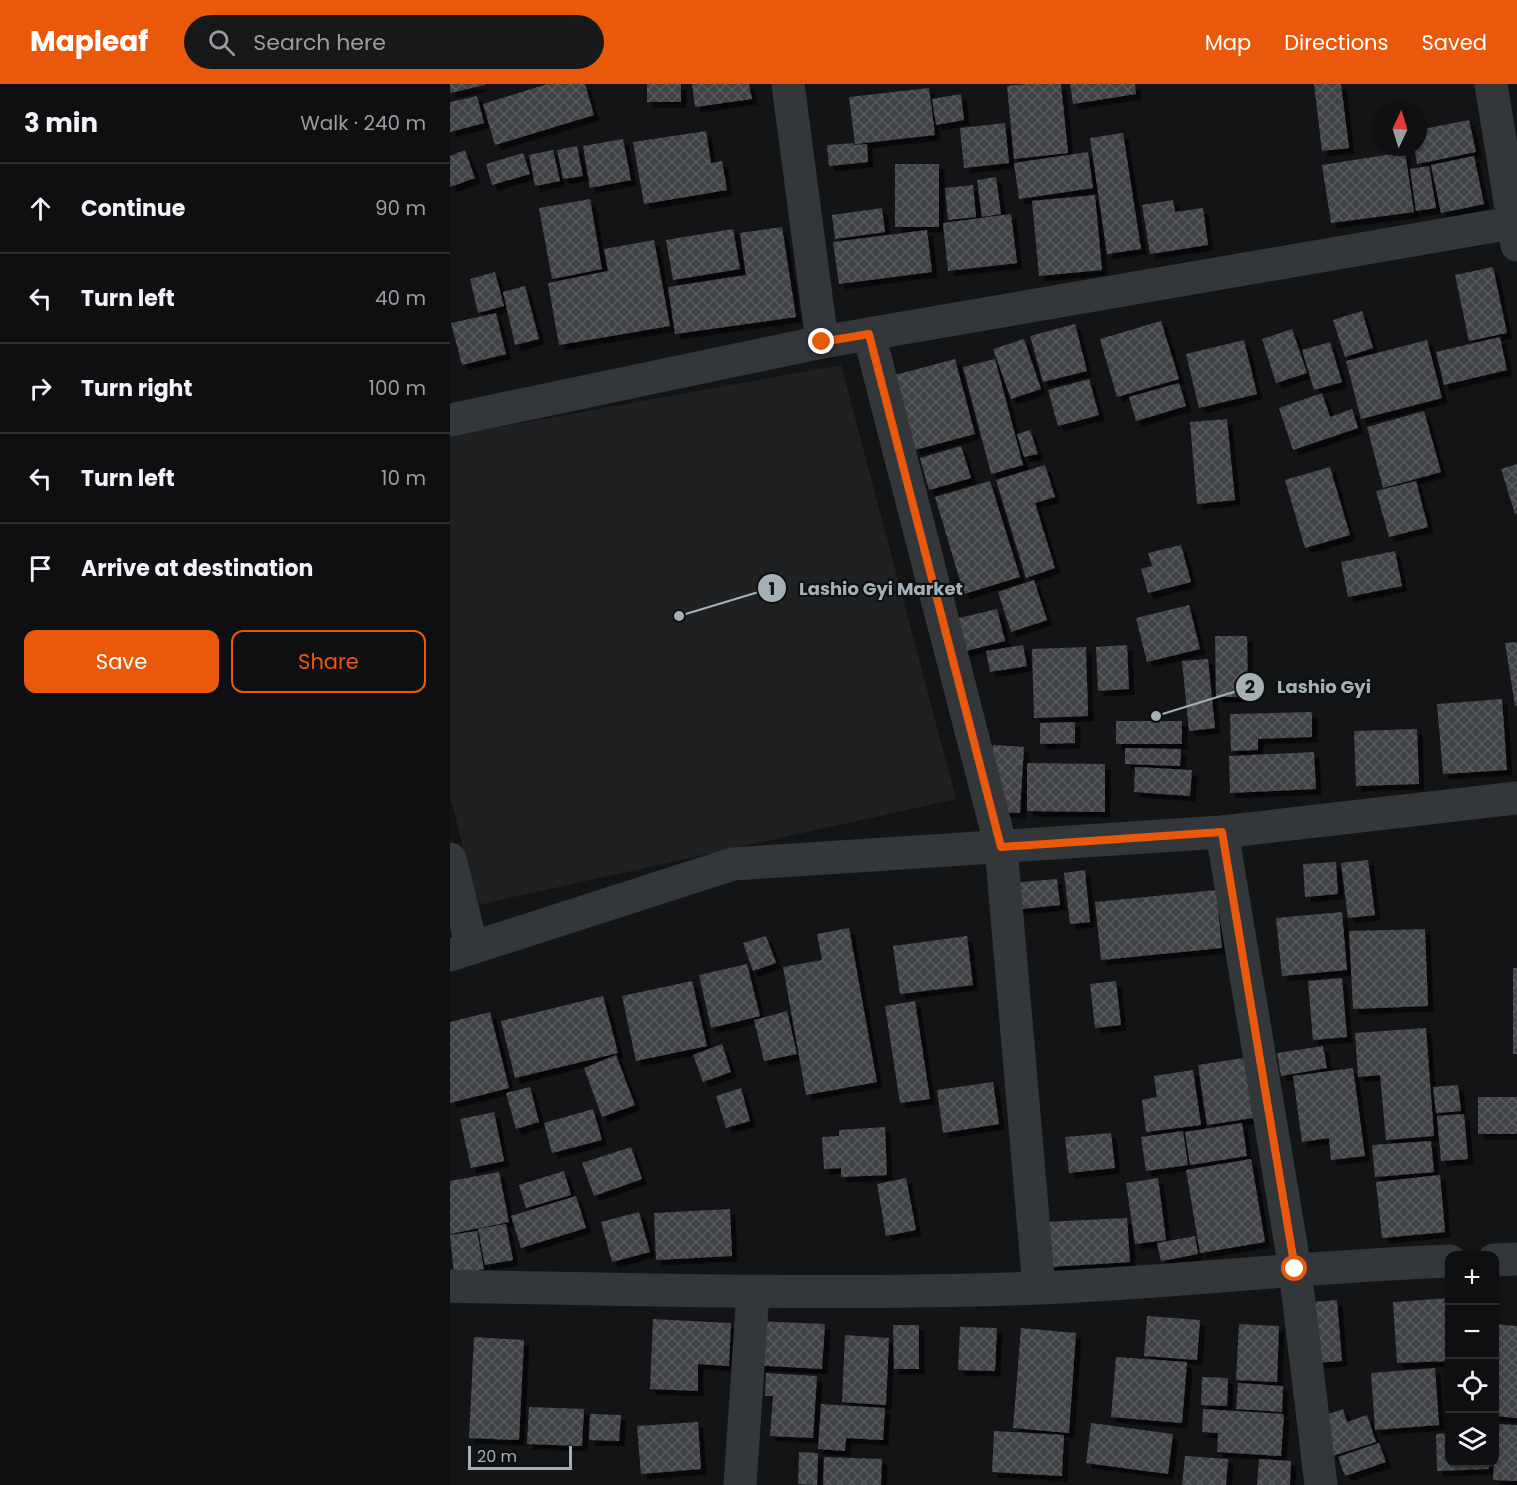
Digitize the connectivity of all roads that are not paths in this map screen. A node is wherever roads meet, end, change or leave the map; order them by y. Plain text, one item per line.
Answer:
1 (788, 84) edge
2 (1491, 84) edge
3 (1515, 230) edge
4 (869, 334) junction
5 (822, 342) junction
6 (450, 420) edge
7 (1517, 798) edge
8 (1222, 832) junction
9 (1001, 847) junction
10 (450, 859) edge
11 (461, 952) edge
12 (1517, 1259) edge
13 (1499, 1260) edge
14 (1445, 1262) edge
15 (1295, 1269) junction
16 (450, 1286) edge
17 (1039, 1288) junction
18 (753, 1292) junction
19 (740, 1485) edge
20 (1321, 1485) edge

1 - 5 street
2 - 3 street
3 - 4 street
4 - 5 street
4 - 9 street
5 - 6 street
7 - 8 street
8 - 9 street
8 - 15 street
9 - 11 street
9 - 17 street
10 - 11 street
12 - 13 street
14 - 15 street
15 - 17 street
15 - 20 street
16 - 18 street
17 - 18 street
18 - 19 street

